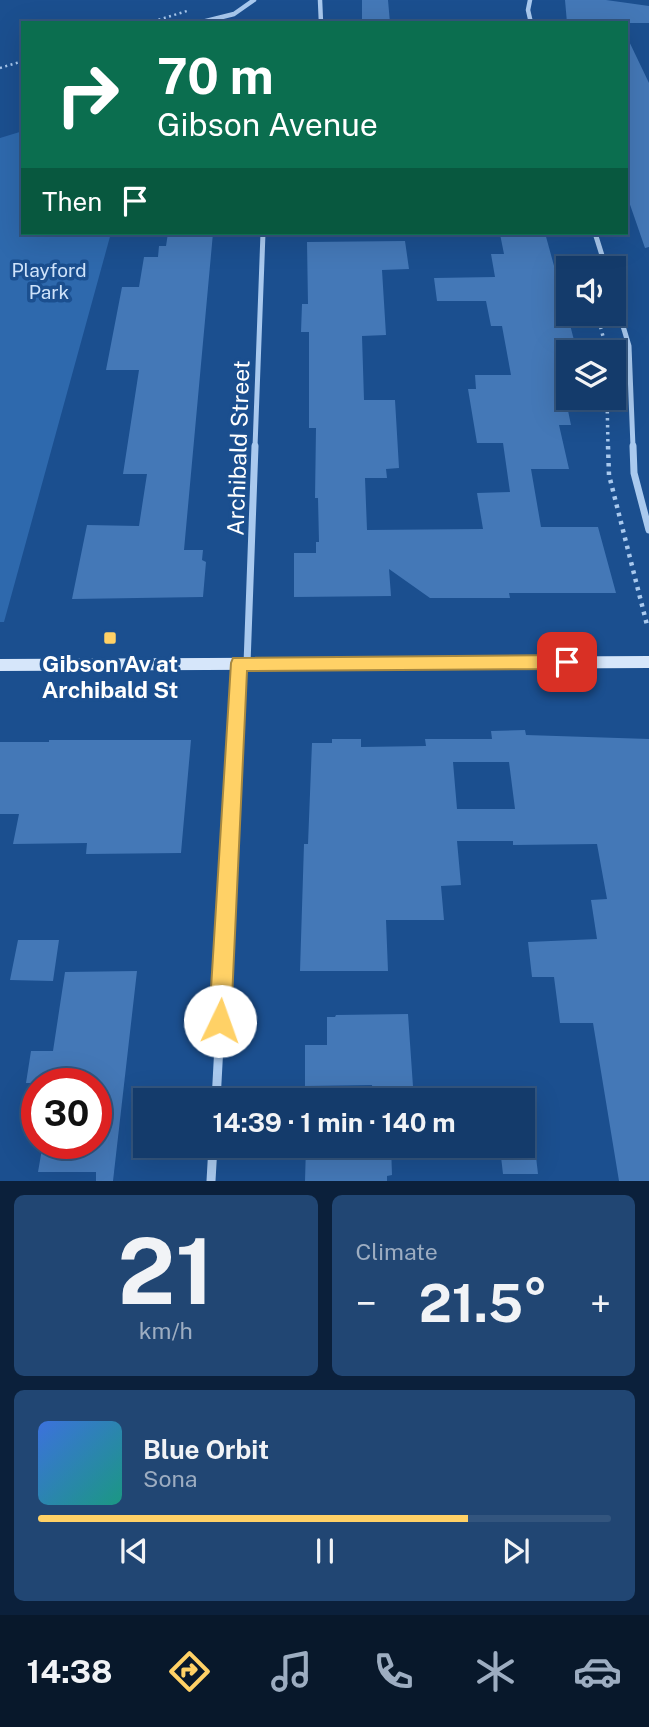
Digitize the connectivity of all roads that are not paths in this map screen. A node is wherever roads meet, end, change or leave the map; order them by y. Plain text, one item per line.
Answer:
1 (254, 0) edge
2 (320, 0) edge
3 (530, 0) edge
4 (206, 21) edge
5 (321, 21) edge
6 (531, 21) edge
7 (263, 235) edge
8 (596, 235) edge
9 (602, 256) edge
10 (623, 326) edge
11 (649, 530) edge
12 (649, 662) edge
13 (243, 664) junction
14 (0, 665) edge
15 (217, 1088) edge
16 (212, 1158) edge
17 (211, 1181) edge

1 - 4 street
2 - 5 street
3 - 6 street
7 - 13 street, Archibald Street
8 - 9 street
10 - 11 street
12 - 13 main road
13 - 14 main road
13 - 15 street, Archibald Street
16 - 17 street

